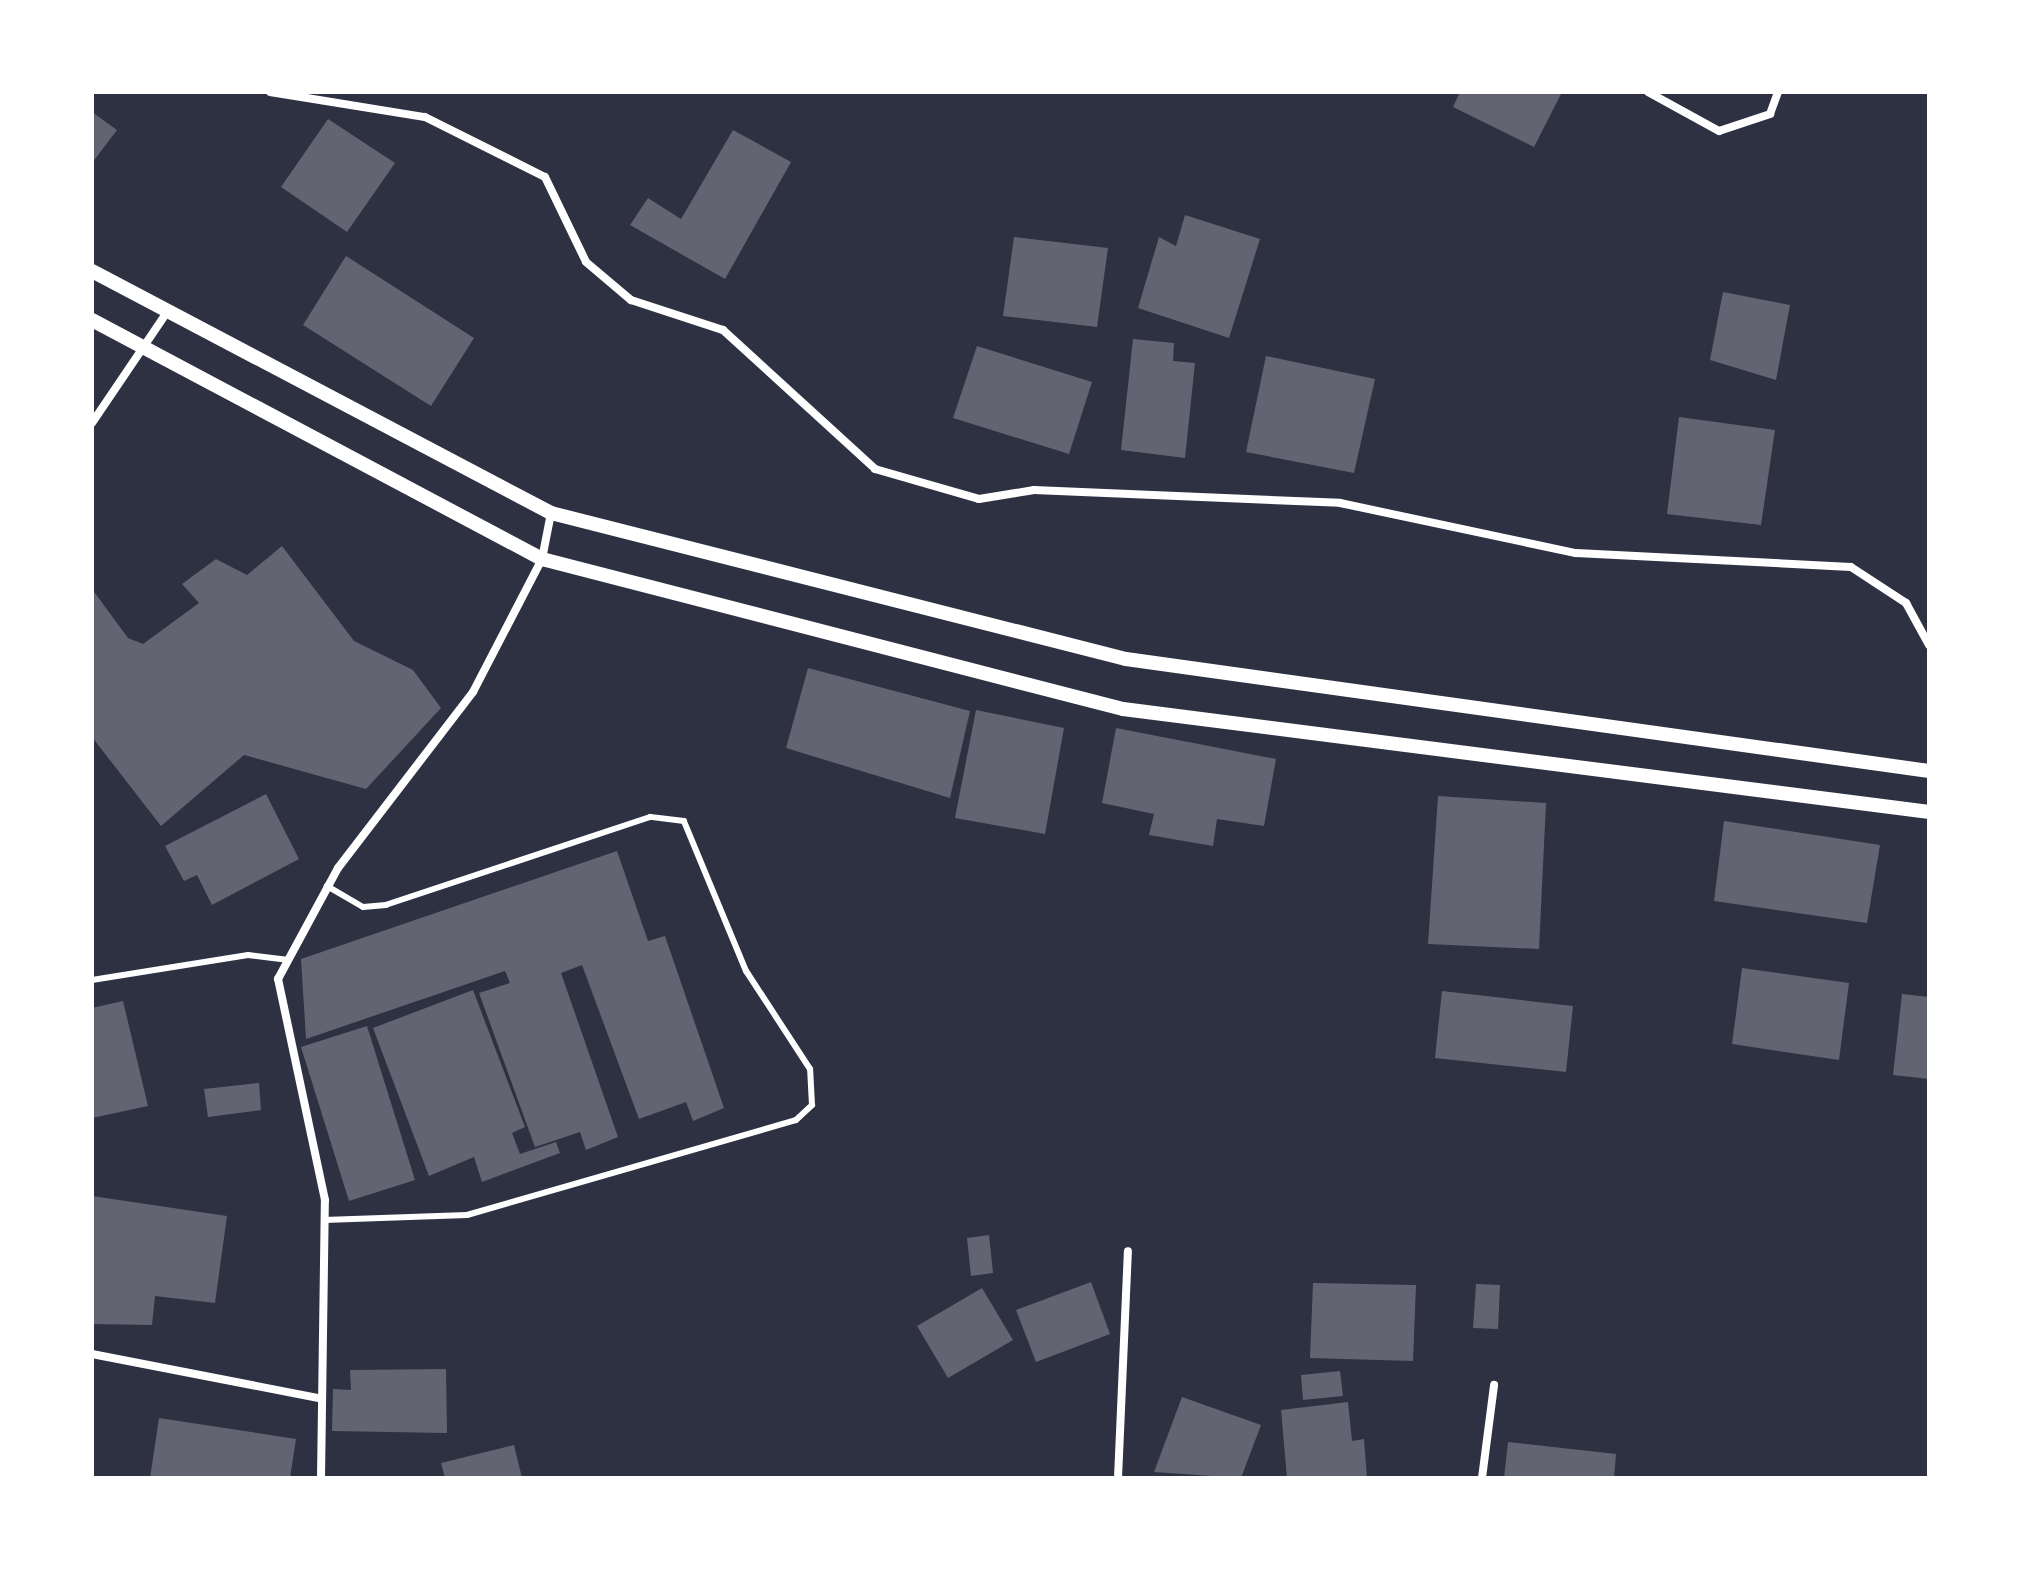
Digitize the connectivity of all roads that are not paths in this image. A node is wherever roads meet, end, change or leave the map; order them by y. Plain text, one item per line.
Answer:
1 (270, 92) edge
2 (1648, 92) edge
3 (1778, 92) edge
4 (92, 271) edge
5 (165, 315) junction
6 (92, 320) edge
7 (143, 351) junction
8 (92, 423) edge
9 (551, 513) junction
10 (542, 559) junction
11 (1929, 645) edge
12 (1929, 771) edge
13 (1929, 812) edge
14 (327, 886) junction
15 (287, 960) junction
16 (92, 980) edge
17 (324, 1220) junction
18 (1128, 1251) dead end
19 (92, 1354) edge
20 (1494, 1385) dead end
21 (319, 1398) junction
22 (321, 1478) edge
23 (1118, 1478) edge
24 (1482, 1478) edge

1 - 11 street
2 - 3 street
4 - 5 street
5 - 7 street
5 - 9 street
6 - 7 street
7 - 8 street
7 - 10 street
9 - 10 street
9 - 12 street
10 - 13 street
10 - 14 street
14 - 15 street
14 - 17 lane
15 - 16 lane
15 - 17 street
17 - 21 street
18 - 23 street
19 - 21 street
20 - 24 street
21 - 22 street

